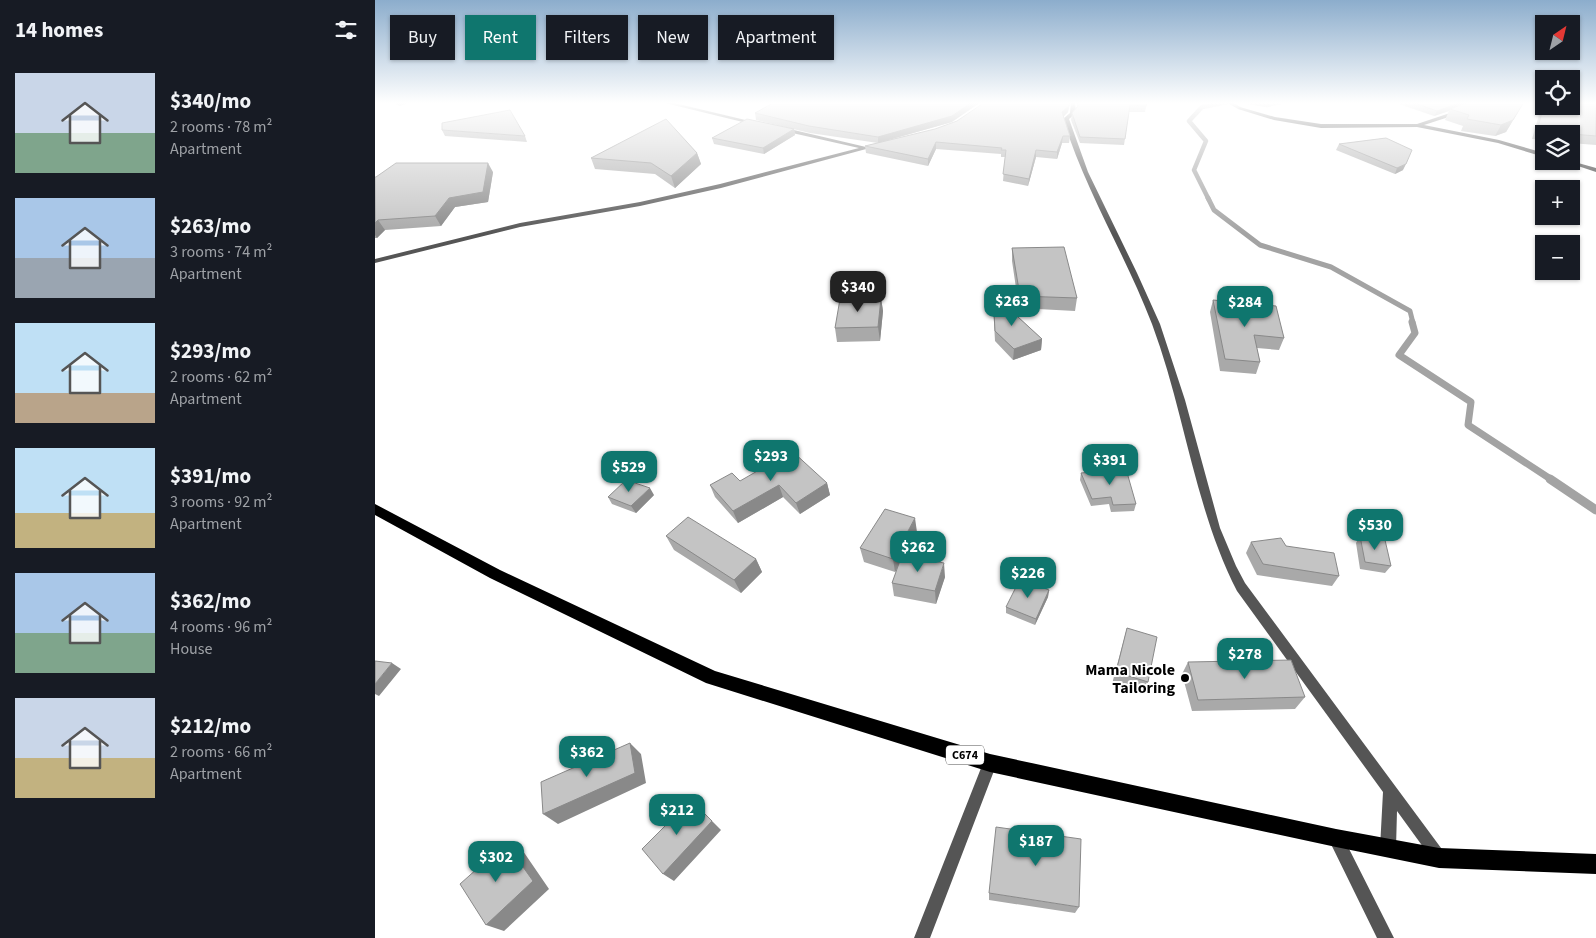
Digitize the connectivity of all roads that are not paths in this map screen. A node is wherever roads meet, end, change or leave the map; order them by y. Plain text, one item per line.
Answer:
1 (856, 146) edge
2 (876, 146) edge
3 (1073, 146) edge
4 (1512, 146) edge
5 (866, 148) junction
6 (1535, 152) edge
7 (1580, 165) edge
8 (1596, 170) edge
9 (375, 261) edge
10 (375, 509) edge
11 (990, 763) junction
12 (1391, 790) junction
13 (1336, 838) junction
14 (1388, 848) junction
15 (1439, 858) junction
16 (1596, 864) edge
17 (922, 938) edge
18 (1385, 938) edge

1 - 5 street
2 - 5 street
3 - 12 street
4 - 6 street
5 - 9 street
7 - 8 street
10 - 11 main road, C674
11 - 13 main road, C674
11 - 17 street
12 - 14 street
12 - 15 street
13 - 14 main road, C674
13 - 18 street
14 - 15 main road, C674
15 - 16 main road, C674

